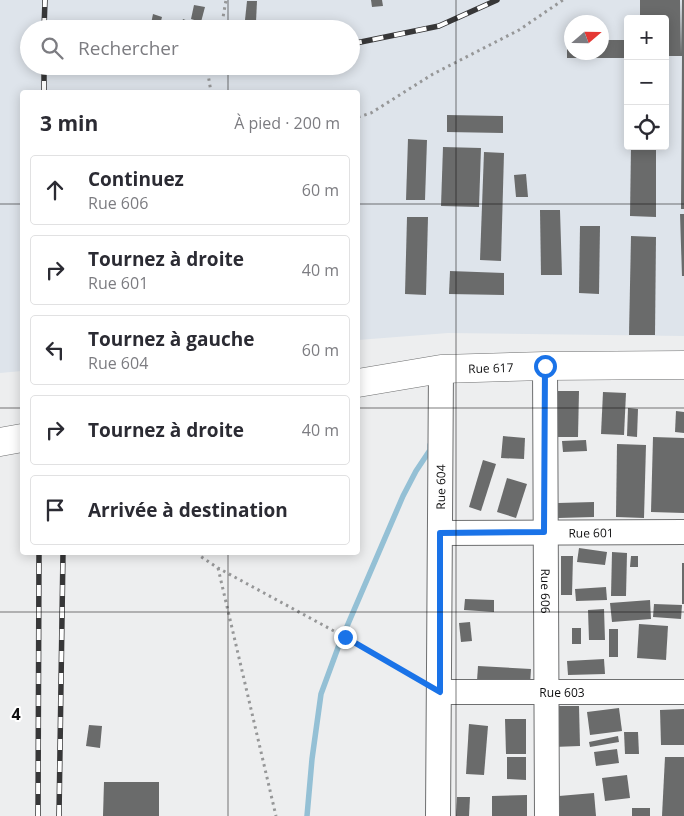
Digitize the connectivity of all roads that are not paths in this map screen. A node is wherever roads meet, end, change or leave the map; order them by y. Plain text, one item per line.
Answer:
1 (684, 365) edge
2 (545, 366) junction
3 (441, 369) junction
4 (360, 383) edge
5 (20, 438) edge
6 (0, 442) edge
7 (544, 532) junction
8 (684, 532) edge
9 (440, 533) junction
10 (440, 692) junction
11 (546, 692) junction
12 (684, 692) edge
13 (438, 816) edge
14 (547, 816) edge

1 - 2 highway, Rue 617
2 - 3 highway, Rue 617
2 - 7 street, Rue 606
3 - 4 highway, Rue 617
3 - 9 street, Rue 604
5 - 6 highway
7 - 8 street, Rue 601
7 - 9 street, Rue 601
7 - 11 street, Rue 606
9 - 10 street, Rue 604
10 - 11 street, Rue 603
10 - 13 street, Rue 604
11 - 12 street, Rue 603
11 - 14 street, Rue 606

